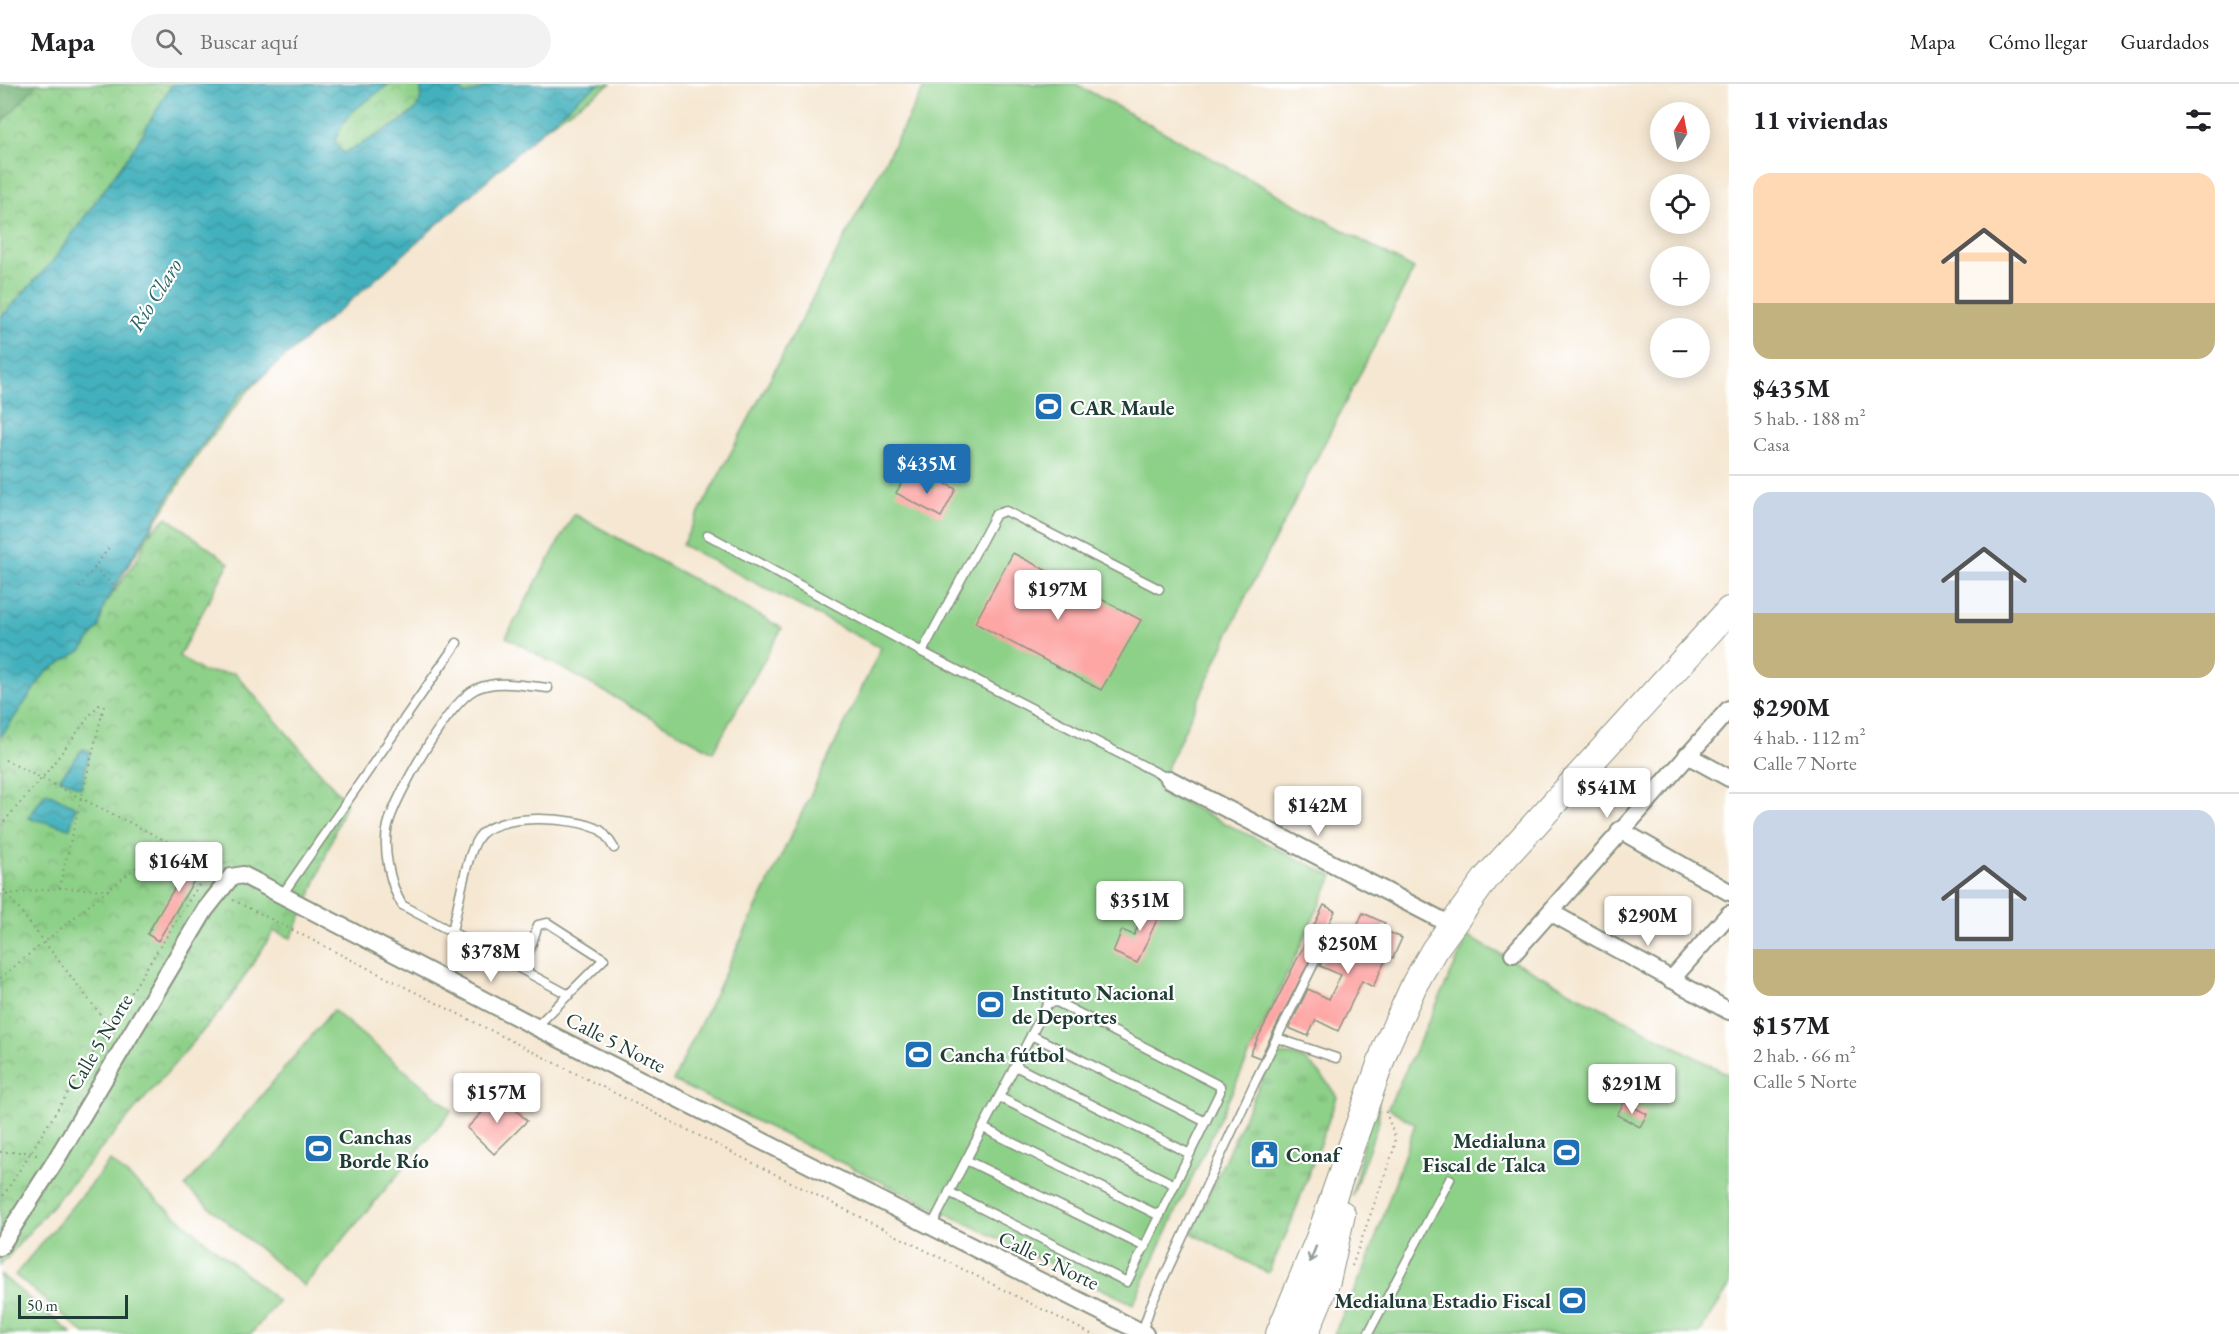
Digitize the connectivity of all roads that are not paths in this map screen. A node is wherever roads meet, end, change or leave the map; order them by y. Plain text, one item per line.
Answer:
1 (708, 536) dead end
2 (1159, 589) dead end
3 (1729, 610) edge
4 (456, 643) dead end
5 (922, 652) junction
6 (548, 688) dead end
7 (1729, 709) edge
8 (1688, 756) junction
9 (1729, 778) edge
10 (1169, 779) joint
11 (1620, 830) junction
12 (614, 848) dead end
13 (1729, 892) edge
14 (282, 895) junction
15 (1550, 912) junction
16 (1729, 914) edge
17 (1451, 925) junction
18 (452, 931) junction
19 (1324, 943) dead end
20 (1513, 954) dead end
21 (523, 970) junction
22 (1671, 980) junction
23 (568, 994) junction
24 (1729, 1011) edge
25 (536, 1027) junction
26 (1031, 1035) junction
27 (1277, 1038) junction
28 (1336, 1058) dead end
29 (1015, 1066) junction
30 (999, 1097) junction
31 (1360, 1120) junction
32 (1206, 1122) junction
33 (983, 1128) junction
34 (1190, 1154) junction
35 (966, 1160) junction
36 (1450, 1179) dead end
37 (1175, 1185) junction
38 (949, 1192) junction
39 (1160, 1216) junction
40 (931, 1227) junction
41 (0, 1246) edge
42 (1145, 1247) junction
43 (1143, 1333) edge
44 (1279, 1334) edge
45 (1305, 1334) edge
46 (1368, 1334) edge

1 - 5 lane
2 - 5 lane
3 - 17 main road
4 - 14 lane
5 - 10 lane
6 - 18 lane
7 - 8 street
8 - 9 street
8 - 11 street
10 - 17 street
11 - 13 street
11 - 15 street
12 - 18 lane
14 - 25 street, Calle 5 Norte
14 - 41 street, Calle 5 Norte
15 - 20 street
15 - 22 street
16 - 22 street
17 - 31 main road
18 - 21 lane
19 - 27 lane
21 - 23 lane
21 - 23 lane
22 - 24 street
23 - 25 lane
25 - 40 street, Calle 5 Norte
26 - 29 lane
26 - 32 lane
26 - 32 lane
27 - 28 lane
27 - 43 lane
29 - 30 lane
29 - 34 lane
30 - 33 lane
30 - 37 lane
31 -> 44 main road
31 - 45 main road
32 - 34 lane
33 - 35 lane
33 - 39 lane
34 - 37 lane
35 - 38 lane
35 - 42 lane
36 - 46 lane
37 - 39 lane
38 - 40 lane
38 - 42 lane
39 - 42 lane
40 - 43 street, Calle 5 Norte

